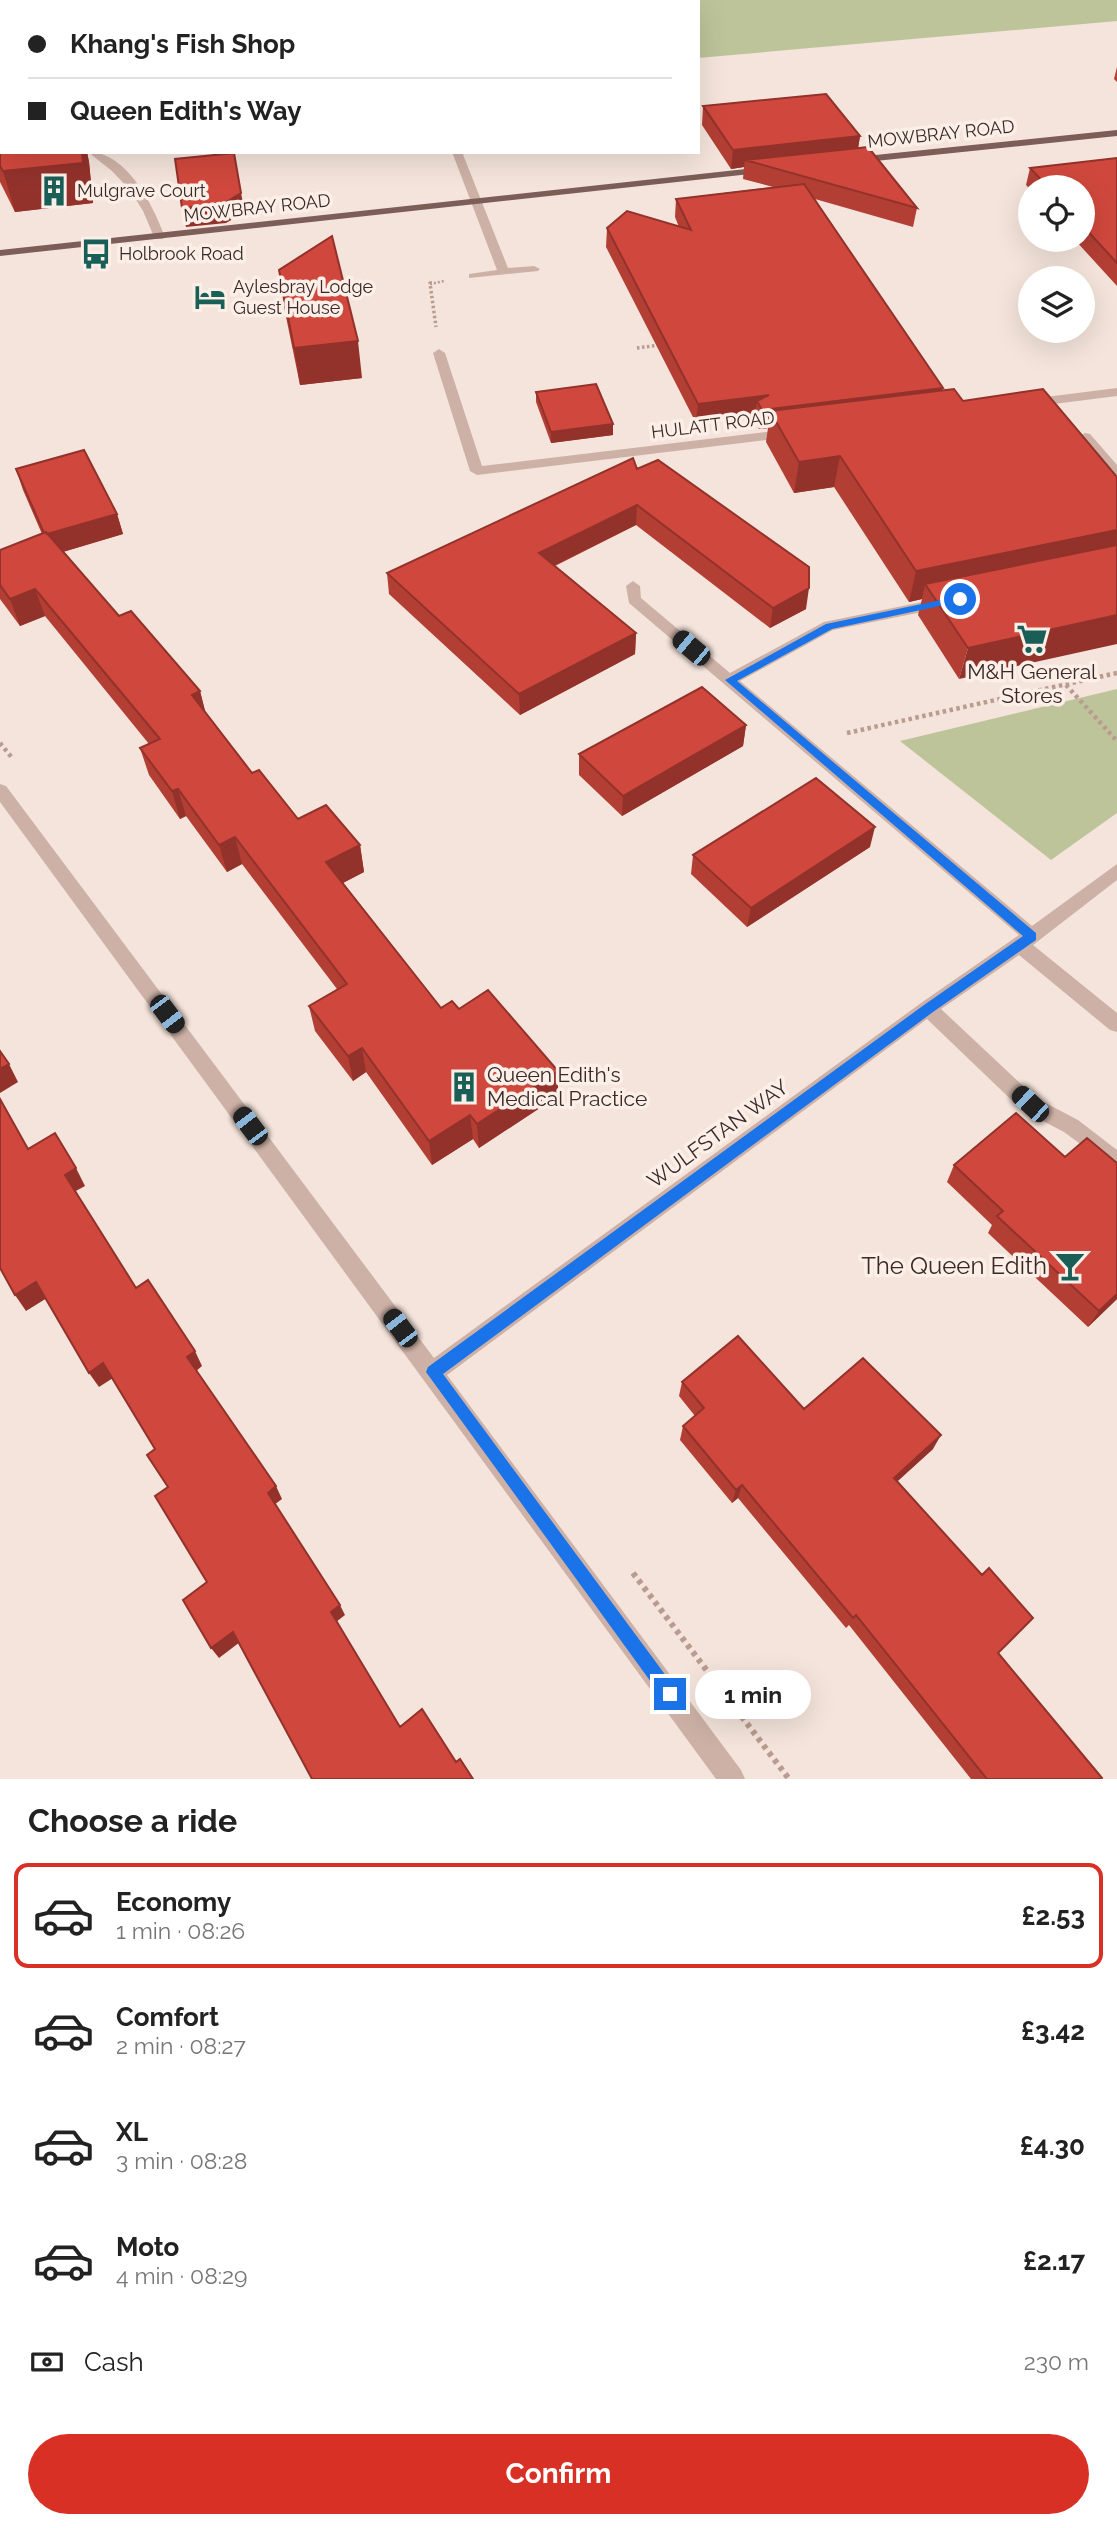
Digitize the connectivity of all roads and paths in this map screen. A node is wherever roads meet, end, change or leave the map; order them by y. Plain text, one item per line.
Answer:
1 (1117, 133) edge
2 (96, 154) edge
3 (458, 154) edge
4 (841, 162) edge
5 (772, 169) edge
6 (476, 202) junction
7 (159, 237) junction
8 (0, 253) edge
9 (534, 269) dead end
10 (504, 272) junction
11 (473, 276) joint
12 (664, 345) edge
13 (637, 348) dead end
14 (439, 353) joint
15 (1117, 392) edge
16 (1010, 406) edge
17 (804, 432) edge
18 (1084, 437) edge
19 (1117, 473) edge
20 (633, 586) dead end
21 (960, 599) edge
22 (1117, 673) edge
23 (730, 680) junction
24 (1065, 684) junction
25 (1117, 741) edge
26 (805, 743) junction
27 (0, 790) edge
28 (1117, 871) edge
29 (1026, 941) junction
30 (928, 1008) junction
31 (1117, 1024) edge
32 (1117, 1162) edge
33 (433, 1372) junction
34 (732, 1779) edge

1 - 4 main road, MOWBRAY ROAD
2 - 7 street
3 - 6 street
5 - 6 main road, MOWBRAY ROAD
6 - 7 main road, MOWBRAY ROAD
6 - 10 street
7 - 8 main road, MOWBRAY ROAD
9 - 10 street
10 - 11 street
11 - 14 path
12 - 13 path
14 - 17 street, HULATT ROAD
15 - 16 street
18 - 19 street
20 - 23 street
21 - 23 street
22 - 24 path
23 - 26 street
24 - 25 path
24 - 26 path
26 - 29 street
27 - 33 street
28 - 29 street, WULFSTAN WAY
29 - 30 street, WULFSTAN WAY
29 - 31 street
30 - 32 street
30 - 33 street, WULFSTAN WAY
33 - 34 street

